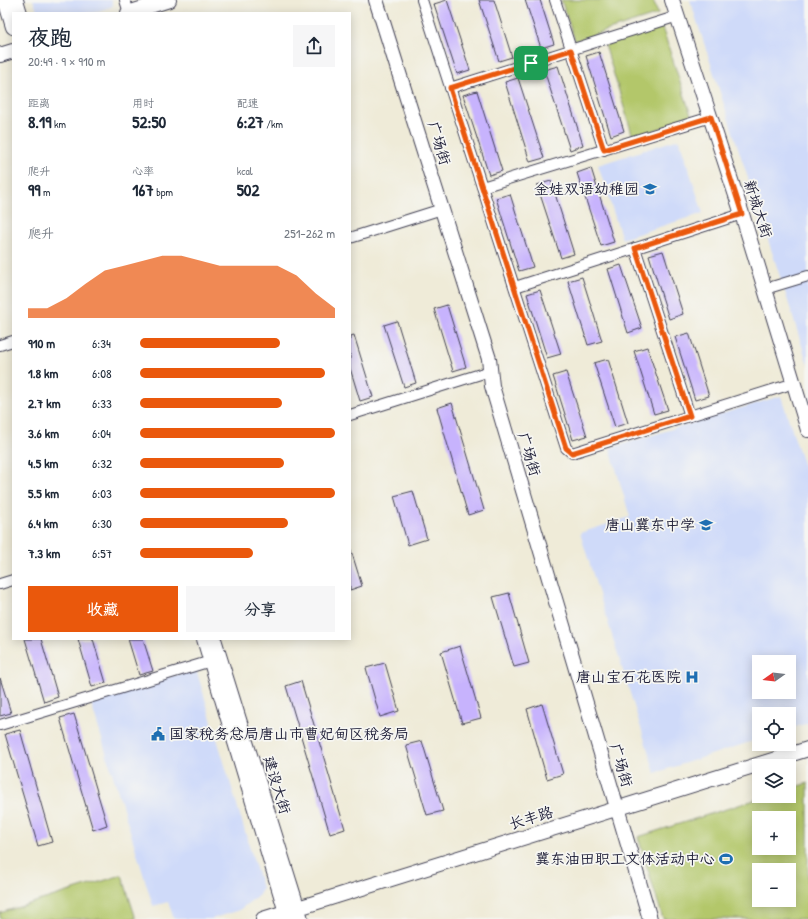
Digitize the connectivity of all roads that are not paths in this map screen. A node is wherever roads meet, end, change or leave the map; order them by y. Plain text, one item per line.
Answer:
1 (4, 0) edge
2 (16, 0) edge
3 (125, 0) edge
4 (170, 0) edge
5 (376, 0) edge
6 (422, 0) edge
7 (555, 0) edge
8 (672, 0) edge
9 (20, 12) edge
10 (129, 12) edge
11 (132, 12) edge
12 (678, 16) junction
13 (12, 24) edge
14 (571, 50) junction
15 (12, 51) edge
16 (0, 55) edge
17 (450, 88) junction
18 (711, 117) junction
19 (604, 150) junction
20 (482, 187) junction
21 (442, 209) junction
22 (742, 214) junction
23 (351, 238) edge
24 (635, 248) junction
25 (808, 276) edge
26 (515, 287) junction
27 (765, 289) junction
28 (12, 341) edge
29 (0, 345) edge
30 (490, 371) junction
31 (785, 386) dead end
32 (351, 415) edge
33 (690, 416) junction
34 (808, 430) edge
35 (12, 580) edge
36 (0, 584) edge
37 (204, 640) edge
38 (214, 640) edge
39 (211, 661) junction
40 (0, 725) edge
41 (808, 749) edge
42 (808, 760) edge
43 (796, 764) edge
44 (752, 777) edge
45 (618, 814) junction
46 (295, 916) edge
47 (263, 919) edge
48 (650, 919) edge

1 - 13 main road
2 - 9 main road
3 - 10 street
4 - 11 main road
5 - 21 main road, 广场街
6 - 17 street
7 - 14 street
8 - 12 main road, 新城大街
12 - 14 street
12 - 18 main road, 新城大街
14 - 17 street
14 - 19 street
15 - 16 main road
17 - 20 street
18 - 19 street
18 - 22 main road, 新城大街
19 - 20 street
20 - 26 street
21 - 23 street
21 - 30 main road, 广场街
22 - 24 street
22 - 27 main road, 新城大街
24 - 26 street
24 - 33 street
25 - 27 street
26 - 33 street
27 - 34 main road, 新城大街
28 - 29 street
30 - 32 street
30 - 45 main road, 广场街
31 - 33 street
35 - 36 street
37 - 39 main road, 建设大街
38 - 46 main road, 建设大街
39 - 40 street
39 - 46 main road, 建设大街
41 - 45 main road, 长丰路
42 - 43 main road
44 - 45 main road
45 - 46 main road, 长丰路
45 - 48 main road, 广场街
46 - 47 main road, 长丰路

